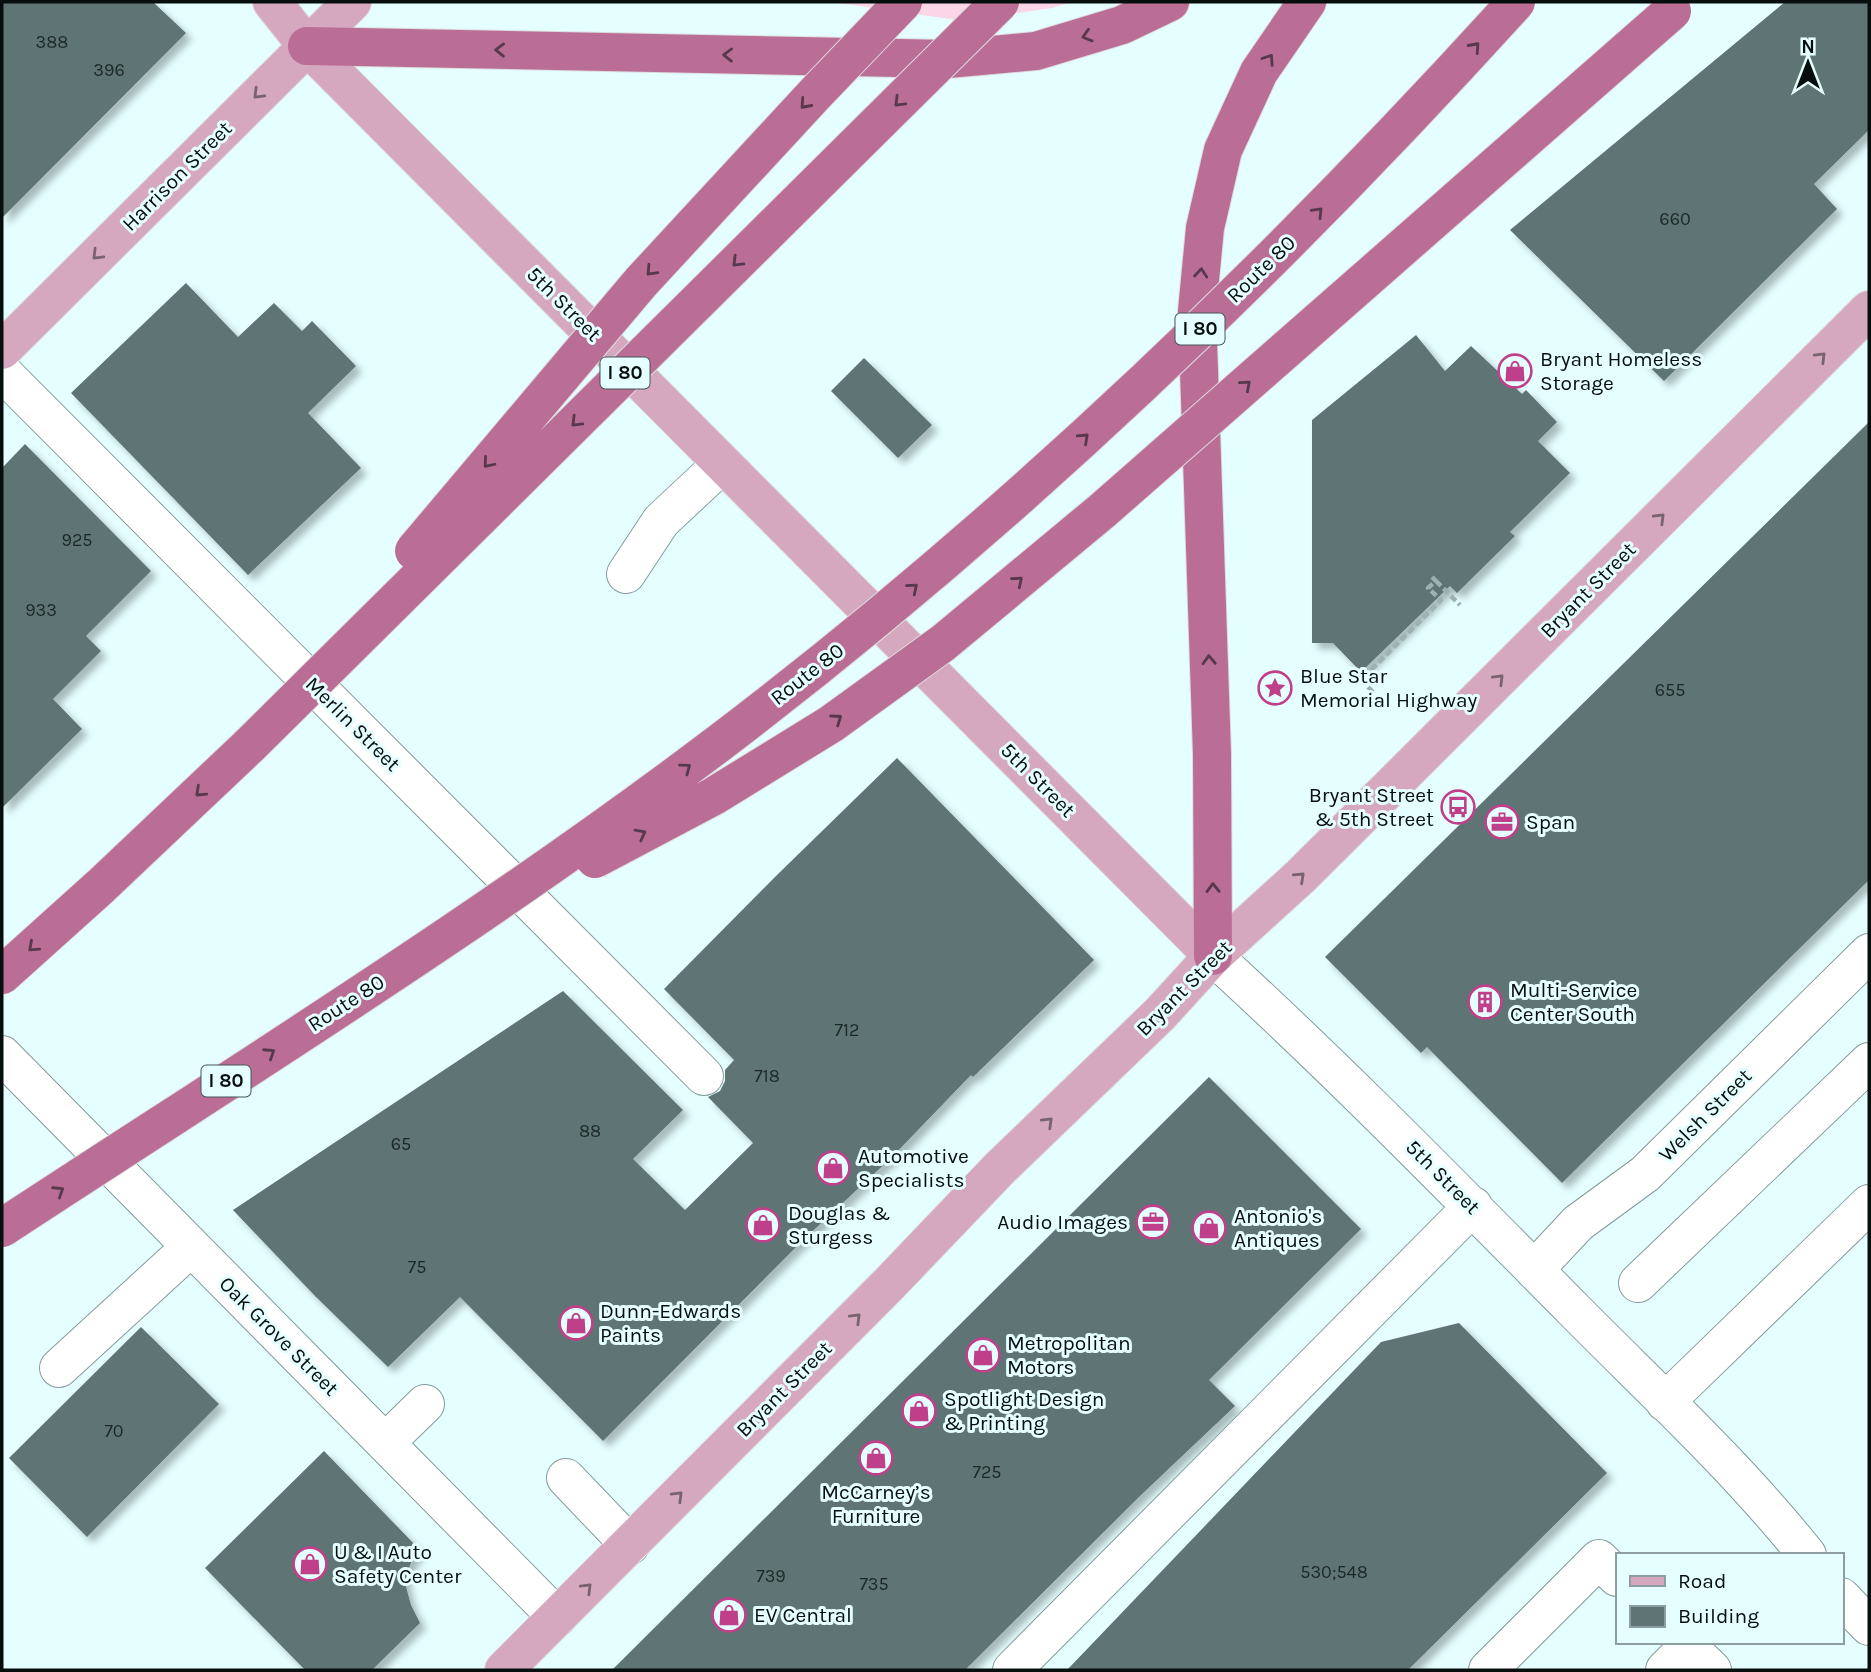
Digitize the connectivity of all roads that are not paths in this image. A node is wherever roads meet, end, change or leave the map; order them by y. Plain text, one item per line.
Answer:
1 (272, 2) edge
2 (352, 2) edge
3 (903, 2) edge
4 (1000, 2) edge
5 (1170, 2) edge
6 (1307, 2) edge
7 (1516, 2) edge
8 (1683, 2) edge
9 (307, 46) junction
10 (1869, 310) edge
11 (2, 350) edge
12 (2, 372) edge
13 (722, 464) junction
14 (626, 573) dead end
15 (250, 745) junction
16 (451, 934) junction
17 (1869, 953) edge
18 (1213, 956) junction
19 (2, 975) edge
20 (2, 1055) edge
21 (1869, 1062) edge
22 (704, 1076) dead end
23 (1869, 1204) edge
24 (1473, 1206) junction
25 (2, 1228) edge
26 (191, 1247) junction
27 (1534, 1270) junction
28 (1638, 1283) dead end
29 (59, 1368) dead end
30 (1665, 1402) junction
31 (425, 1404) dead end
32 (385, 1443) junction
33 (566, 1478) dead end
34 (630, 1545) junction
35 (1796, 1551) edge
36 (1616, 1576) edge
37 (1843, 1599) edge
38 (557, 1618) junction
39 (1869, 1626) edge
40 (504, 1670) edge
41 (1012, 1670) edge
42 (1488, 1670) edge

1 - 9 main road, 5th Street
2 - 9 main road, Harrison Street
3 -> 15 highway, bridge
4 -> 15 highway, I 80, bridge
5 -> 9 highway
18 -> 6 highway
16 -> 7 highway, Route 80 / I 80, bridge
16 -> 8 highway, bridge
9 -> 11 main road, Harrison Street
9 - 13 main road, 5th Street
18 -> 10 main road, Bryant Street
12 - 22 street, Merlin Street
13 - 14 street
13 - 18 main road, 5th Street
15 -> 19 highway, I 80
25 -> 16 highway, Route 80 / I 80, bridge
17 - 27 street, Welsh Street
18 - 24 street, 5th Street
34 -> 18 main road, Bryant Street
20 - 26 street, Oak Grove Street
21 - 28 street
23 - 30 street
24 - 27 street, 5th Street
24 - 41 street
26 - 29 street
26 - 32 street, Oak Grove Street
27 - 30 street, 5th Street
30 - 35 street, 5th Street
31 - 32 street
32 - 38 street, Oak Grove Street
33 - 34 street
38 -> 34 main road, Bryant Street
36 - 42 street
37 - 39 street
38 - 40 main road, Bryant Street

